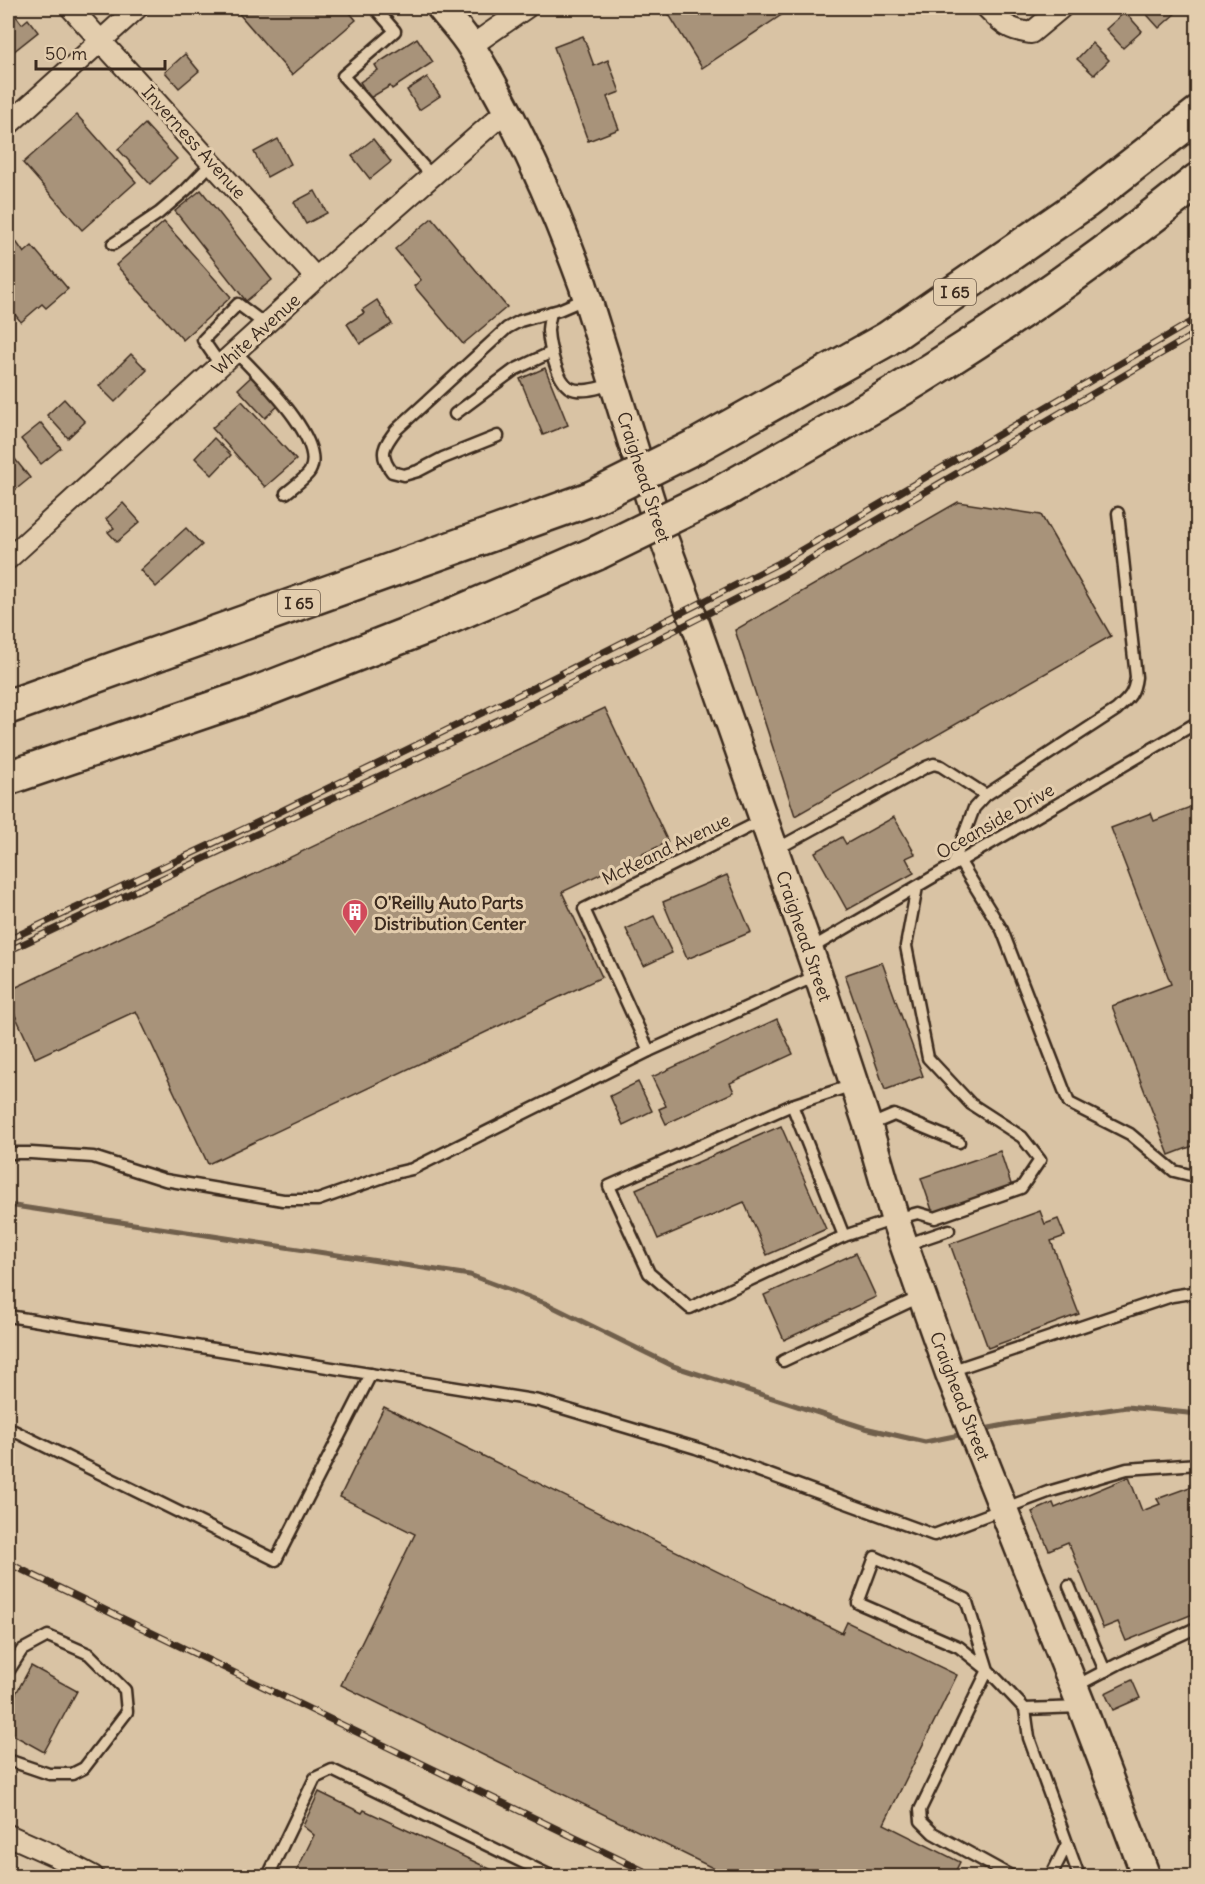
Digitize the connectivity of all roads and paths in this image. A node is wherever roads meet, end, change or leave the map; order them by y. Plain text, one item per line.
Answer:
1 (70, 8) edge
2 (137, 8) edge
3 (441, 8) edge
4 (526, 8) edge
5 (987, 8) edge
6 (1061, 8) edge
7 (381, 10) edge
8 (101, 40) junction
9 (471, 46) junction
10 (506, 111) junction
11 (1197, 114) edge
12 (9, 121) edge
13 (212, 163) junction
14 (432, 177) junction
15 (1197, 180) edge
16 (113, 244) dead end
17 (316, 278) junction
18 (588, 298) junction
19 (551, 312) junction
20 (266, 325) junction
21 (236, 352) junction
22 (552, 352) junction
23 (221, 366) junction
24 (614, 383) junction
25 (455, 414) dead end
26 (498, 436) dead end
27 (286, 493) dead end
28 (1118, 513) dead end
29 (8, 559) edge
30 (8, 707) edge
31 (1197, 722) edge
32 (8, 778) edge
33 (986, 795) junction
34 (763, 820) junction
35 (775, 851) junction
36 (956, 864) junction
37 (916, 887) junction
38 (810, 949) junction
39 (818, 975) junction
40 (650, 1051) junction
41 (854, 1085) junction
42 (792, 1105) junction
43 (868, 1126) junction
44 (959, 1142) dead end
45 (8, 1153) edge
46 (1197, 1177) edge
47 (895, 1219) junction
48 (949, 1230) dead end
49 (844, 1236) junction
50 (904, 1245) junction
51 (1197, 1292) edge
52 (922, 1296) junction
53 (8, 1316) edge
54 (783, 1361) dead end
55 (371, 1374) junction
56 (952, 1378) junction
57 (8, 1428) edge
58 (1197, 1464) edge
59 (999, 1500) junction
60 (1069, 1586) dead end
61 (1197, 1627) edge
62 (988, 1670) junction
63 (1105, 1671) junction
64 (8, 1672) edge
65 (1078, 1697) junction
66 (1025, 1709) junction
67 (8, 1760) edge
68 (8, 1835) edge
69 (1067, 1844) junction
70 (93, 1876) edge
71 (268, 1876) edge
72 (550, 1876) edge
73 (1011, 1876) edge
74 (1051, 1876) edge
75 (1079, 1876) edge
76 (1146, 1876) edge

1 - 8 street, Inverness Avenue
2 - 8 street
3 - 9 street, Craighead Street
4 - 9 street
5 - 6 street
7 - 14 lane
8 - 12 street
8 - 13 street, Inverness Avenue
9 - 10 street, Craighead Street
10 - 14 street, White Avenue
10 - 18 street, Craighead Street
11 - 30 highway, I 65, bridge
13 - 16 lane
13 - 17 street, Inverness Avenue
14 - 17 street, White Avenue
15 - 32 highway, bridge
17 - 20 street, White Avenue
18 - 19 lane
18 - 24 street, Craighead Street
19 - 22 lane
19 - 26 lane
20 - 21 street, White Avenue
20 - 23 lane
21 - 23 street, White Avenue
21 - 27 lane
22 - 24 lane
22 - 25 lane
23 - 29 street, White Avenue
24 - 34 street, Craighead Street
28 - 33 lane
31 - 36 lane, Oceanside Drive
33 - 35 lane
33 - 36 lane
34 - 35 street, Craighead Street
34 - 40 lane, McKeand Avenue
35 - 38 street, Craighead Street
36 - 37 lane, Oceanside Drive
36 - 46 lane
37 - 38 lane, Oceanside Drive
37 - 47 lane
38 - 39 street, Craighead Street
39 - 40 lane
39 - 41 street, Craighead Street
40 - 45 lane
41 - 42 lane
41 - 43 street, Craighead Street
42 - 49 lane
42 - 49 lane
43 - 44 lane
43 - 47 street, Craighead Street
47 - 49 lane
47 - 50 street, Craighead Street
48 - 50 lane
50 - 52 street, Craighead Street
51 - 56 lane
52 - 54 lane
52 - 56 street, Craighead Street
53 - 55 lane
55 - 57 lane
55 - 59 lane
56 - 59 street, Craighead Street
58 - 59 lane
59 - 65 street, Craighead Street
60 - 63 lane
61 - 63 lane
62 - 62 lane
62 - 66 lane
62 - 73 lane
63 - 65 lane
64 - 67 lane
65 - 66 lane
65 - 76 street, Craighead Street
66 - 69 lane
68 - 70 street
69 - 74 lane
69 - 75 lane
71 - 72 lane

